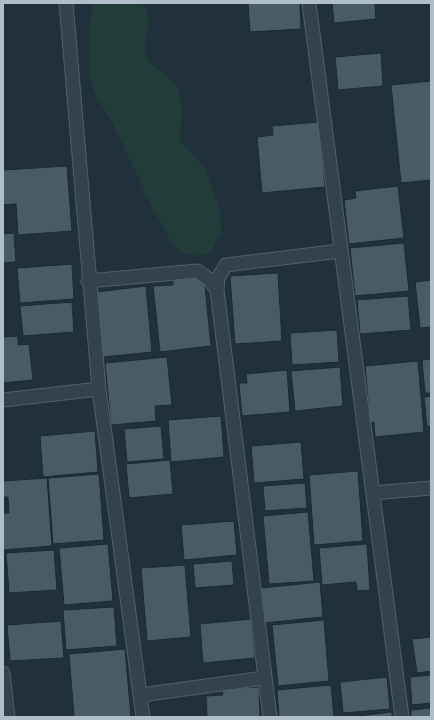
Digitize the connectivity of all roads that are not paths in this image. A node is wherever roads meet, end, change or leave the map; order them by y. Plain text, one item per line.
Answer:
1 (66, 3) edge
2 (309, 3) edge
3 (340, 251) junction
4 (88, 281) junction
5 (217, 290) junction
6 (99, 389) junction
7 (3, 400) edge
8 (431, 488) edge
9 (373, 493) junction
10 (3, 674) edge
11 (264, 678) junction
12 (141, 695) junction
13 (8, 717) edge
14 (143, 717) edge
15 (270, 717) edge
16 (402, 717) edge

1 - 4 street
2 - 3 street
3 - 5 street
3 - 9 street
4 - 5 street
4 - 6 street
5 - 11 street
6 - 7 street
6 - 12 street
8 - 9 street
9 - 16 street
10 - 13 street
11 - 12 street
11 - 15 street
12 - 14 street

